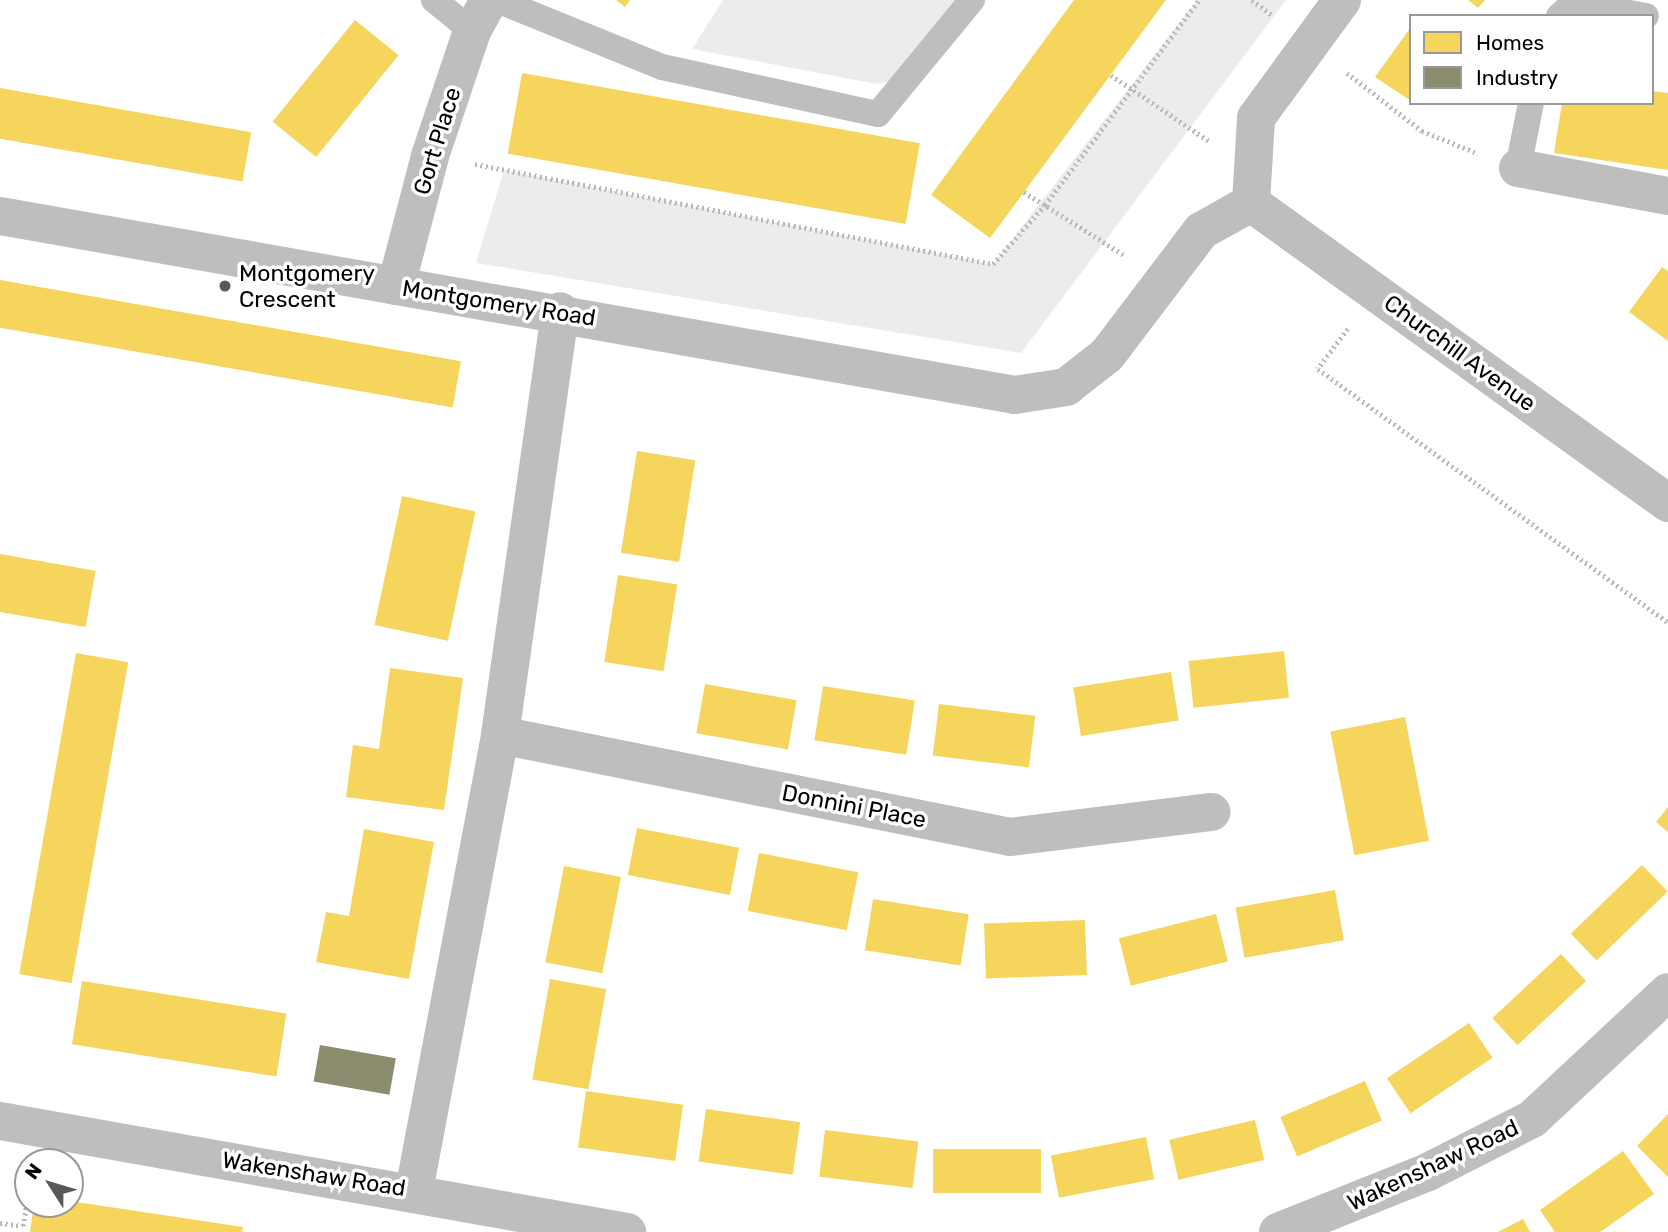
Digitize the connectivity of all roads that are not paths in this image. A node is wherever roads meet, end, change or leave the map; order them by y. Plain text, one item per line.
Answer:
1 (434, 0) edge
2 (497, 0) edge
3 (972, 0) edge
4 (1342, 0) edge
5 (1561, 14) edge
6 (1635, 14) edge
7 (481, 16) edge
8 (1531, 105) edge
9 (1518, 169) joint
10 (1250, 186) junction
11 (1668, 196) edge
12 (0, 216) edge
13 (396, 286) junction
14 (560, 311) junction
15 (1668, 503) edge
16 (500, 735) junction
17 (1211, 812) dead end
18 (1668, 992) edge
19 (0, 1121) edge
20 (414, 1191) junction
21 (627, 1232) edge
22 (1278, 1232) edge

1 - 7 lane
2 - 3 lane
4 - 10 street
5 - 6 lane
7 - 13 street, Gort Place
8 - 9 lane
9 - 11 street
10 - 14 street, Montgomery Road
10 - 15 street, Churchill Avenue
12 - 13 street, Montgomery Road
13 - 14 street, Montgomery Road
14 - 16 street
16 - 17 street, Donnini Place
16 - 20 street
18 - 22 street, Wakenshaw Road
19 - 20 street, Wakenshaw Road
20 - 21 street, Wakenshaw Road

